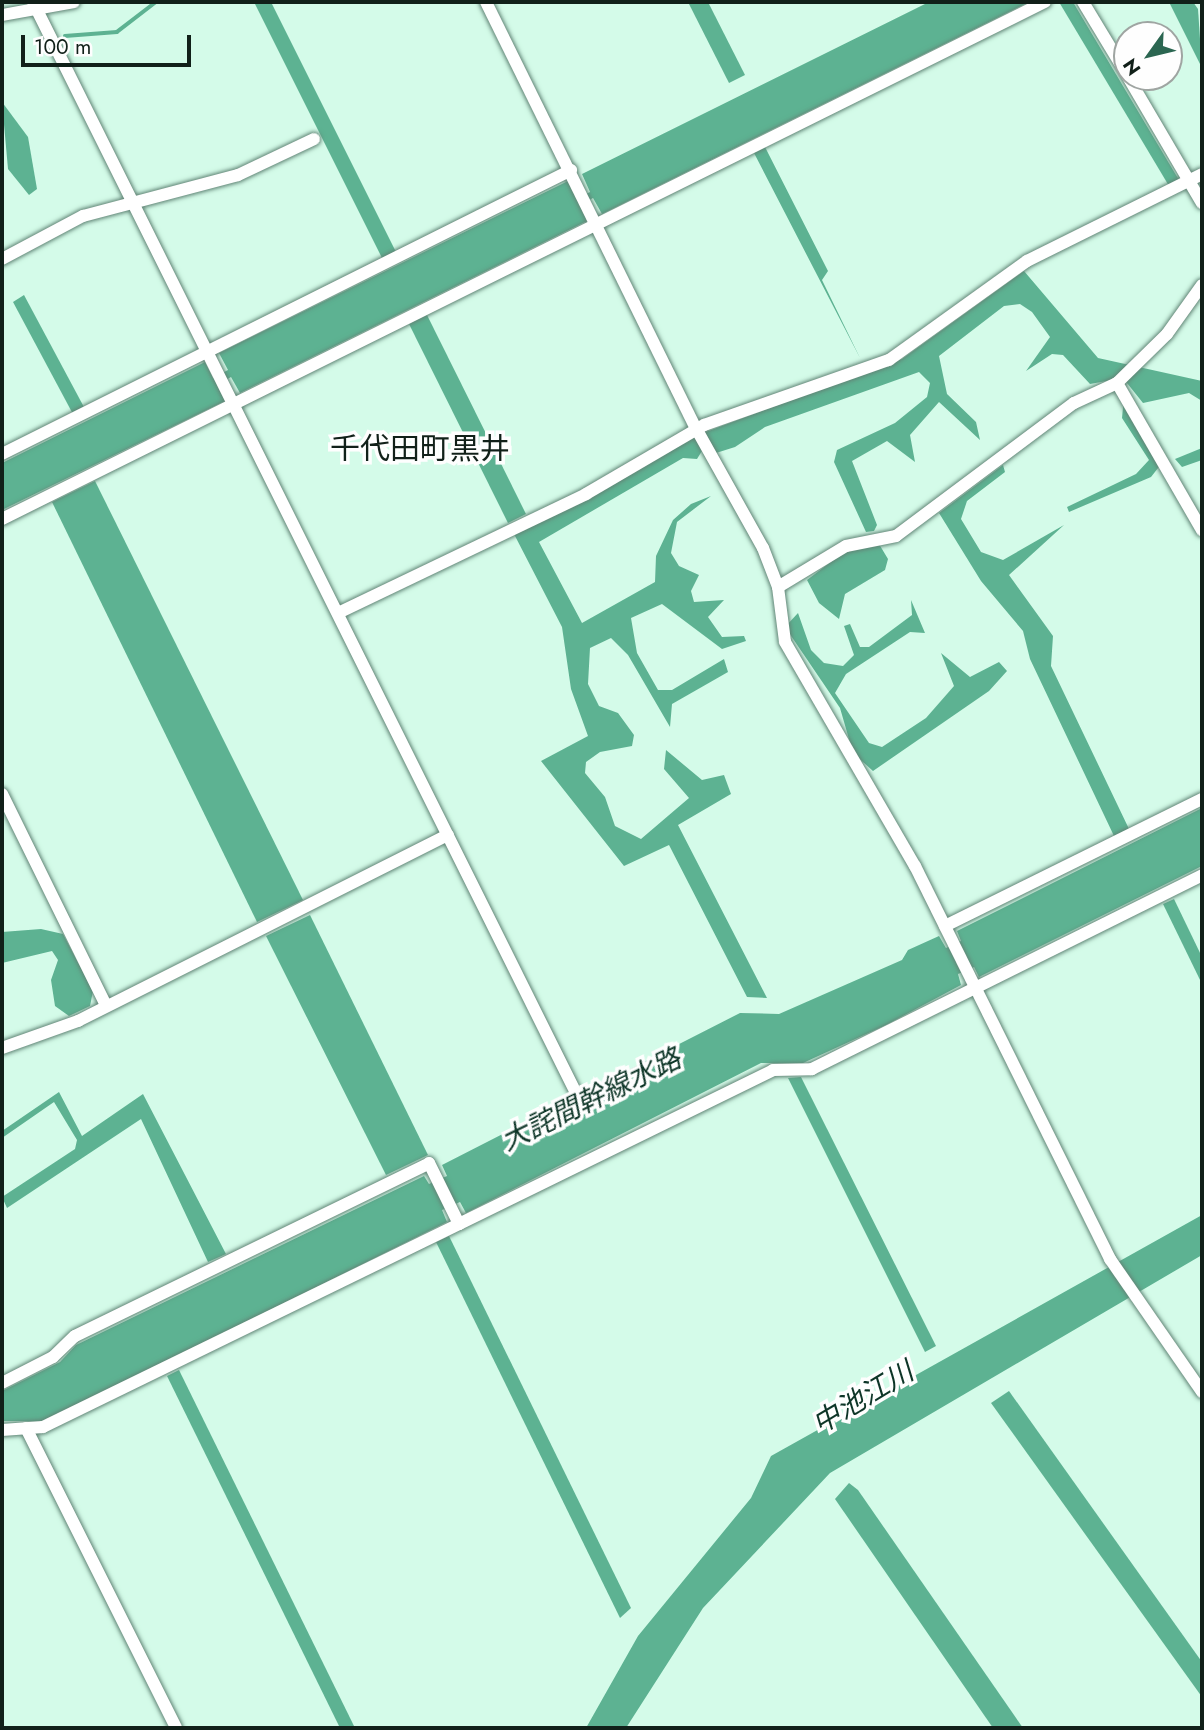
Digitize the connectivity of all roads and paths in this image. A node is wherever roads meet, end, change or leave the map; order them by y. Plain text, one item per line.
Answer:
1 (74, 2) edge
2 (486, 2) edge
3 (1045, 2) edge
4 (1083, 2) edge
5 (35, 6) edge
6 (2, 15) edge
7 (1113, 51) edge
8 (1138, 91) edge
9 (314, 139) dead end
10 (571, 170) junction
11 (1197, 178) edge
12 (135, 202) junction
13 (1202, 203) edge
14 (599, 225) junction
15 (2, 259) edge
16 (1202, 285) edge
17 (208, 349) junction
18 (1118, 383) junction
19 (234, 404) junction
20 (700, 432) junction
21 (2, 454) edge
22 (2, 519) edge
23 (1202, 530) edge
24 (778, 587) junction
25 (338, 614) junction
26 (2, 794) edge
27 (1202, 799) edge
28 (448, 835) junction
29 (1202, 875) edge
30 (945, 926) junction
31 (974, 987) junction
32 (106, 1005) junction
33 (2, 1048) edge
34 (575, 1091) dead end
35 (459, 1224) junction
36 (2, 1383) edge
37 (1202, 1392) edge
38 (3, 1427) edge
39 (26, 1428) junction
40 (176, 1728) edge

1 - 5 street
2 - 10 street
3 - 14 street
4 - 7 street
5 - 6 street
5 - 12 street
8 - 11 street
9 - 12 street
10 - 14 street
10 - 17 street
11 - 13 street
11 - 20 street
12 - 15 street
12 - 17 street
14 - 19 street
14 - 20 street
16 - 18 street
17 - 19 street
17 - 21 street
18 - 23 street
18 - 24 street
19 - 22 street
19 - 25 street
20 - 24 street
20 - 25 street
24 - 30 street
25 - 28 street
26 - 32 street
27 - 30 street
28 - 32 street
28 - 34 street
29 - 31 street
30 - 31 street
31 - 35 street
31 - 37 street
32 - 33 street
35 - 36 street
35 - 39 street
38 - 39 street
39 - 40 street

